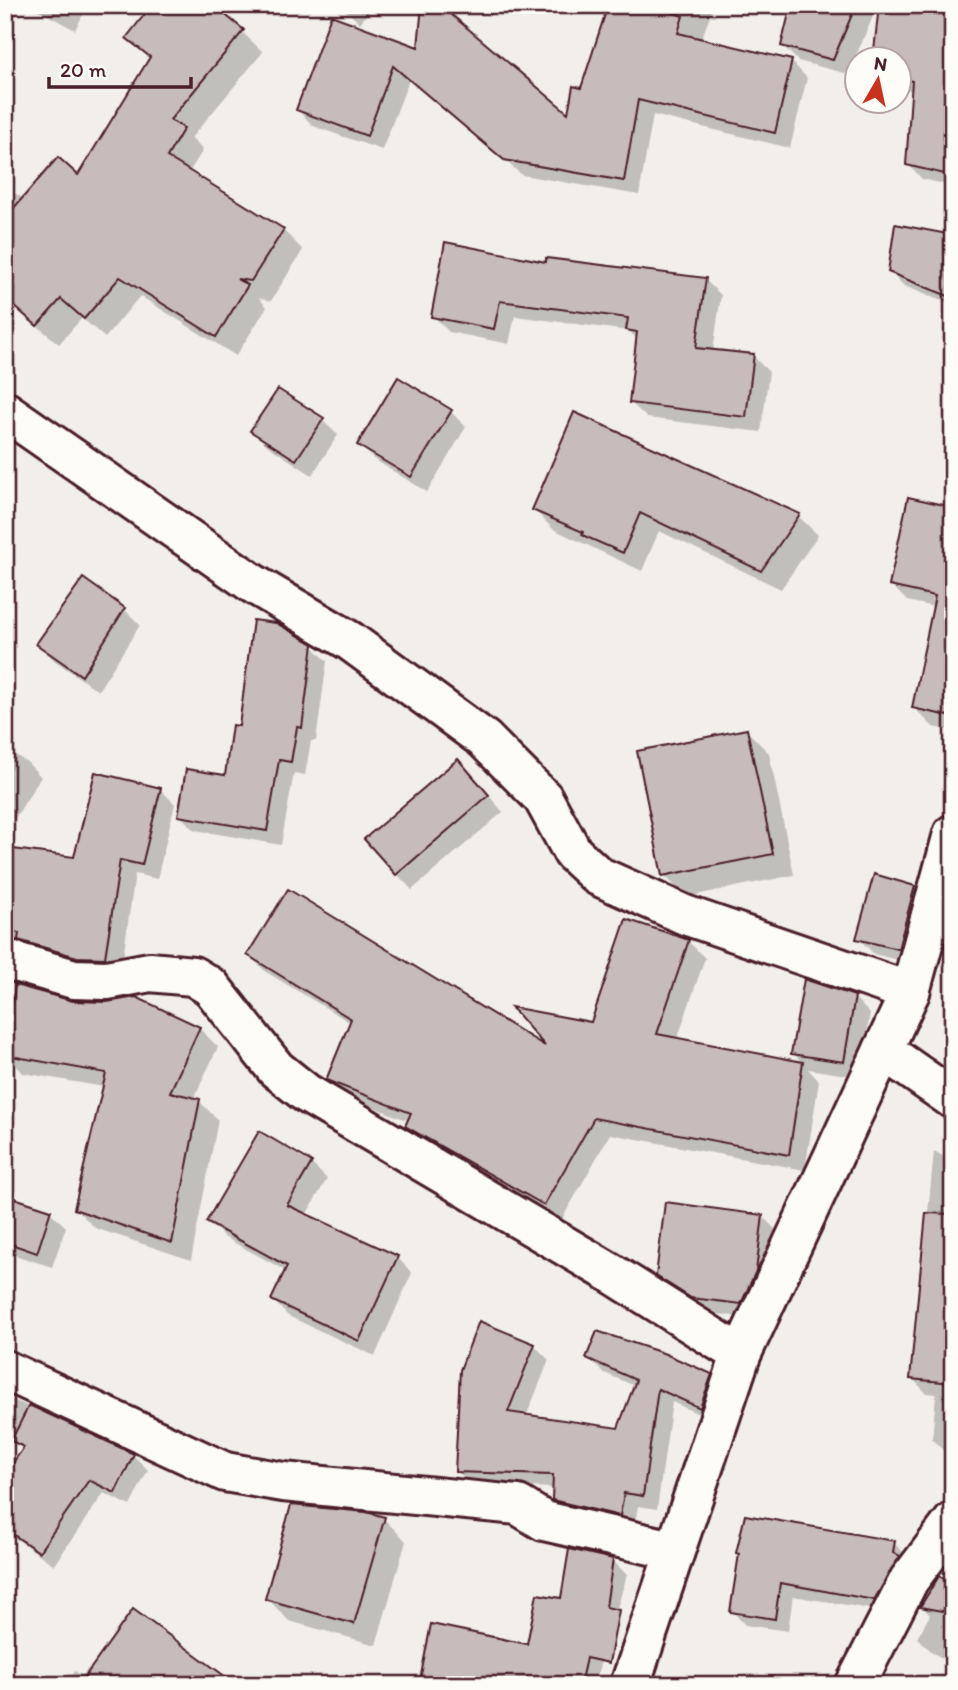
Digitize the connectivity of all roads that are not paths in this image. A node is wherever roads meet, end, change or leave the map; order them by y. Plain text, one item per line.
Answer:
1 (5, 411) edge
2 (953, 834) edge
3 (5, 959) edge
4 (910, 992) junction
5 (883, 1050) junction
6 (953, 1099) edge
7 (741, 1355) junction
8 (5, 1370) edge
9 (953, 1522) edge
10 (673, 1550) junction
11 (630, 1685) edge
12 (855, 1685) edge

1 - 4 street
2 - 4 street
3 - 7 street
4 - 5 street
5 - 6 street
5 - 7 street
7 - 10 street
8 - 10 street
9 - 12 street
10 - 11 street

